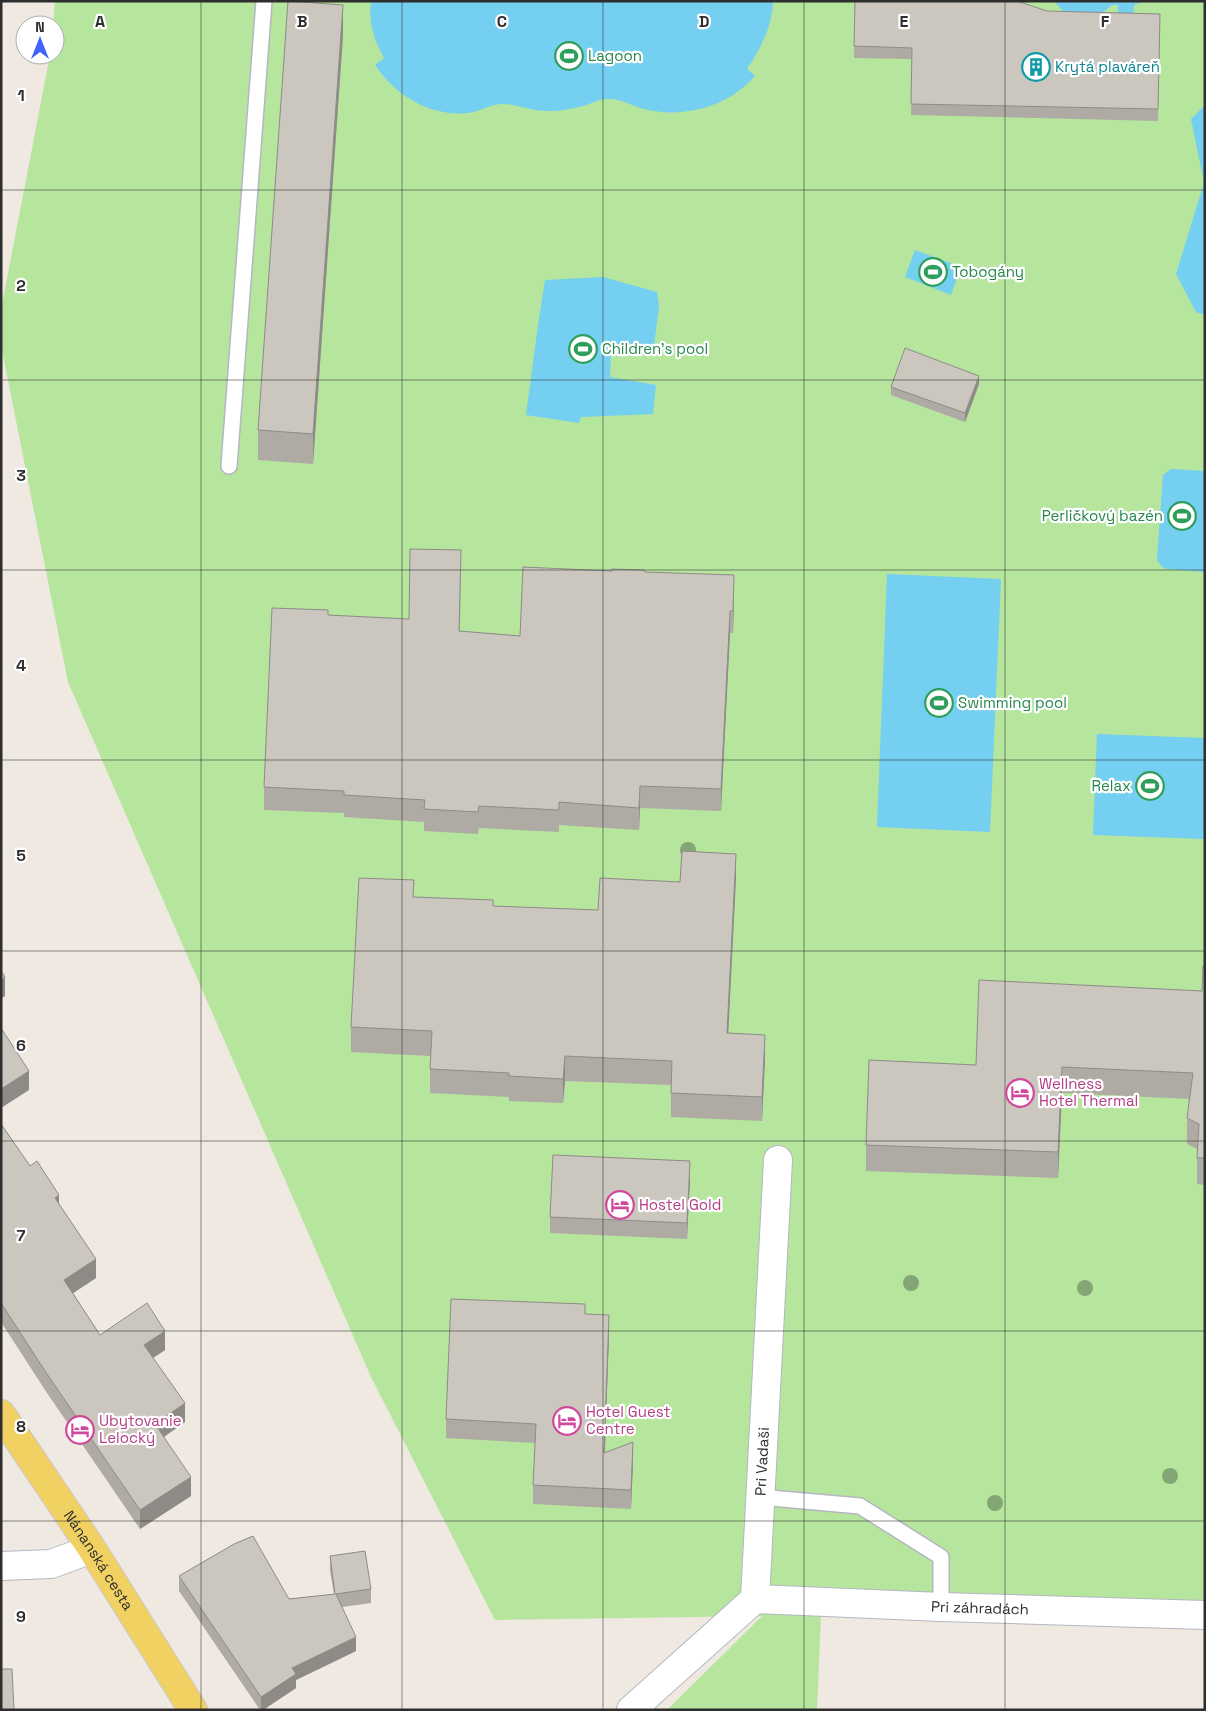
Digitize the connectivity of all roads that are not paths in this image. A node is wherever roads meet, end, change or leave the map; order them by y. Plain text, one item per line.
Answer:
1 (264, 1) edge
2 (229, 466) dead end
3 (778, 1160) dead end
4 (1, 1414) edge
5 (760, 1497) junction
6 (92, 1549) junction
7 (1, 1566) edge
8 (755, 1599) junction
9 (941, 1607) junction
10 (1205, 1615) edge
11 (193, 1710) edge
12 (631, 1710) edge

1 - 2 lane
3 - 5 street, Pri Vadaši
4 - 6 main road, Nánanská cesta
5 - 8 street, Pri Vadaši
5 - 9 lane
6 - 7 street
6 - 11 main road, Nánanská cesta
8 - 9 street, Pri záhradách
8 - 12 street
9 - 10 street, Pri záhradách

